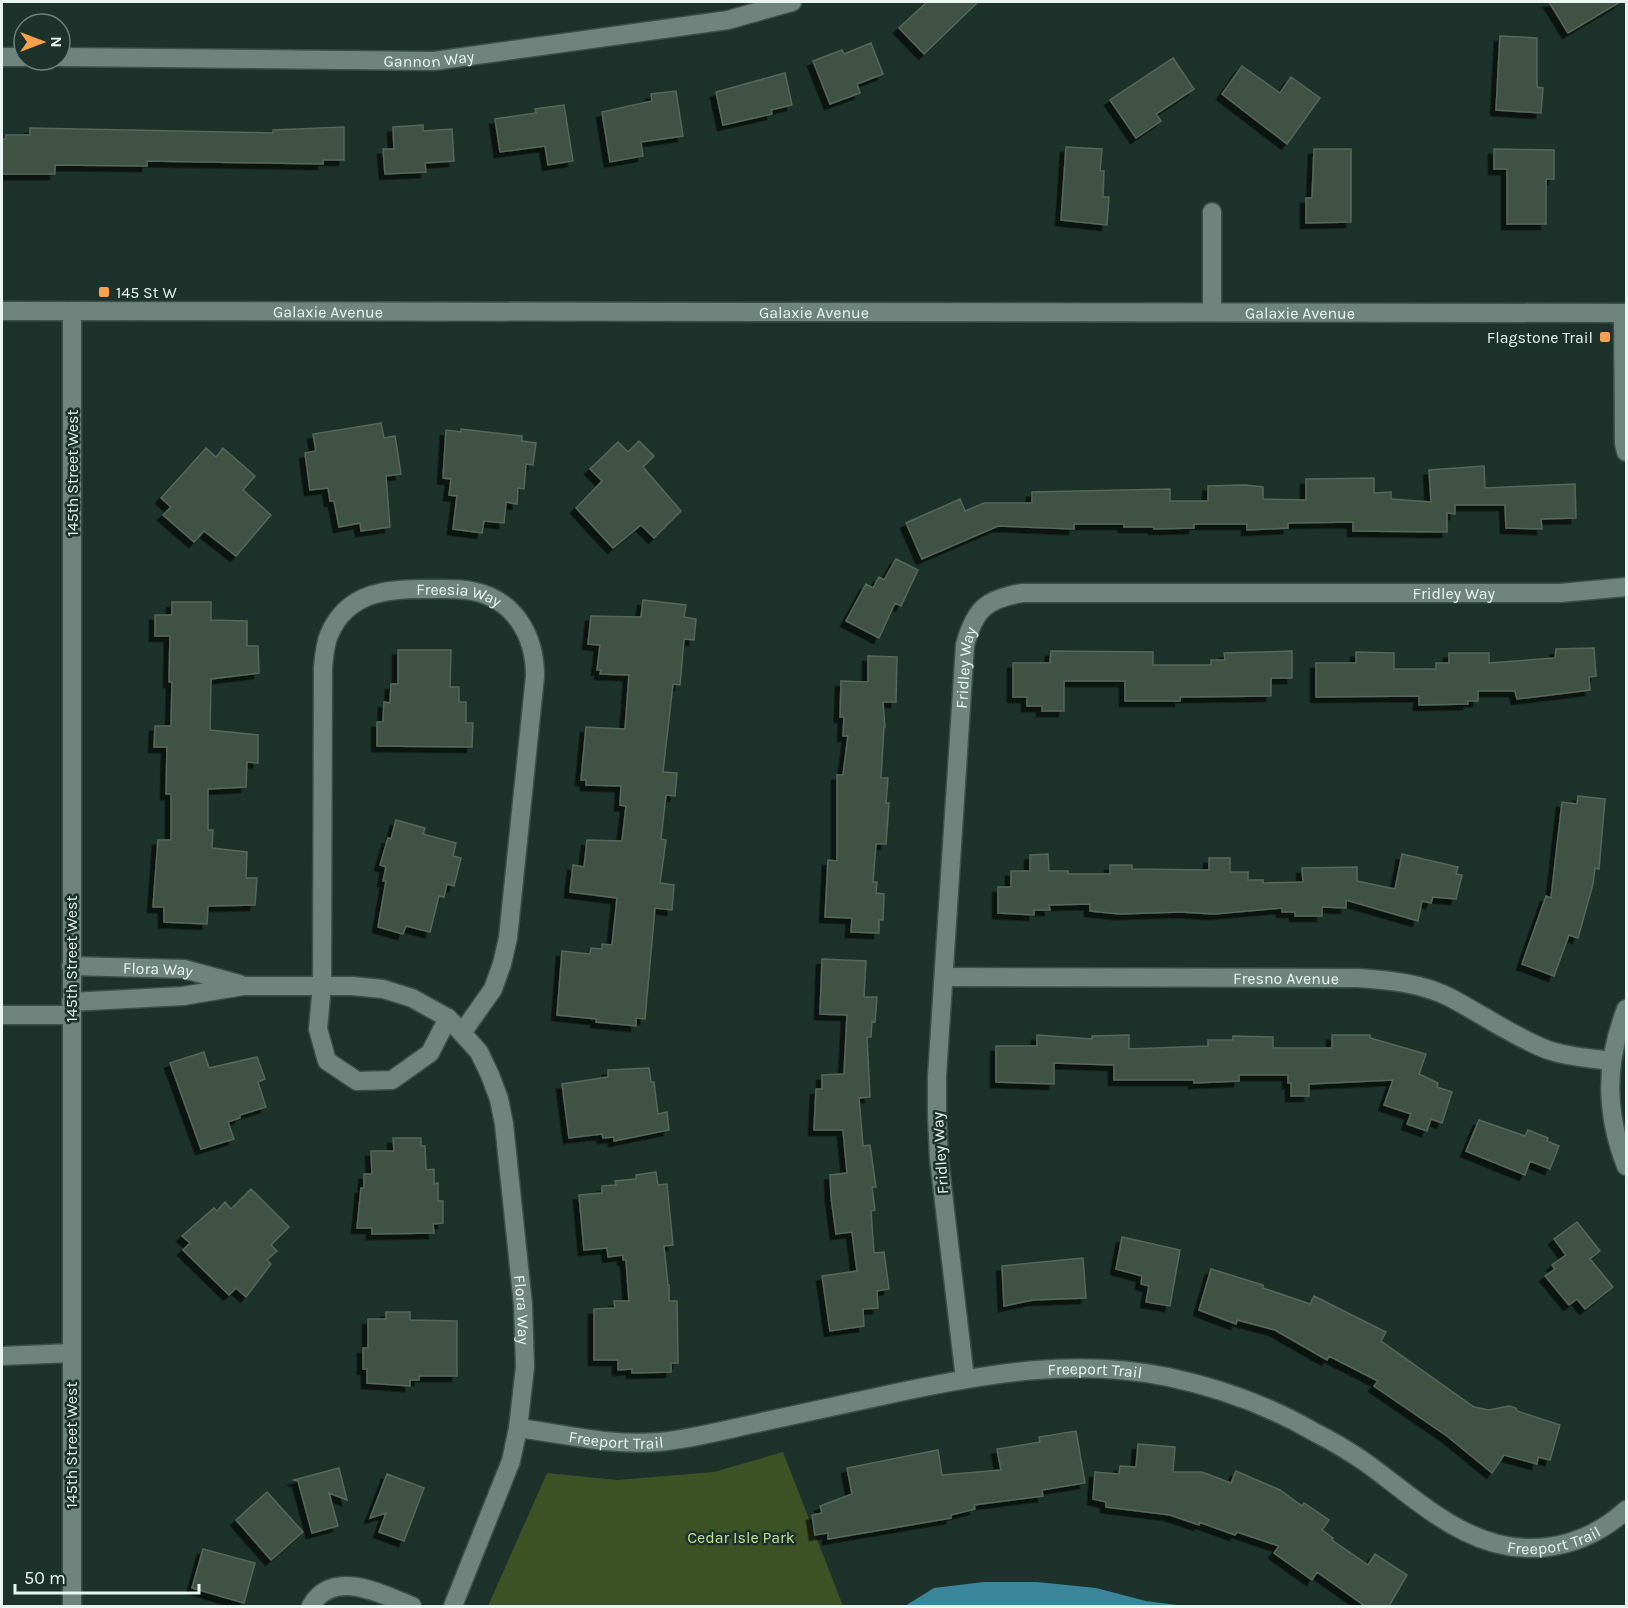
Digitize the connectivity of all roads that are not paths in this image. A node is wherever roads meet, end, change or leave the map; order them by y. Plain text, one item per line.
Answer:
1 (792, 2) edge
2 (72, 57) edge
3 (1212, 212) dead end
4 (2, 311) edge
5 (72, 311) junction
6 (1212, 312) junction
7 (1624, 313) edge
8 (1626, 452) edge
9 (1626, 587) edge
10 (71, 966) junction
11 (944, 977) junction
12 (322, 985) junction
13 (243, 986) junction
14 (71, 1008) junction
15 (1626, 1009) edge
16 (2, 1015) edge
17 (448, 1018) junction
18 (462, 1033) junction
19 (1611, 1061) junction
20 (1626, 1166) edge
21 (71, 1353) junction
22 (2, 1356) edge
23 (965, 1378) junction
24 (518, 1428) junction
25 (1626, 1510) edge
26 (72, 1606) edge
27 (311, 1606) edge
28 (412, 1606) edge
29 (453, 1606) edge

1 - 2 street, Gannon Way
3 - 6 street
4 - 5 street, Galaxie Avenue
5 - 6 street, Galaxie Avenue
5 - 10 street, 145th Street West
6 - 7 street, Galaxie Avenue
7 - 8 street
9 - 11 street, Fridley Way
10 - 13 street, Flora Way
10 - 14 street, 145th Street West
11 - 19 street, Fresno Avenue
11 - 23 street, Fridley Way
12 - 13 street, Flora Way
12 - 17 street, Flora Way
12 - 17 street
12 - 18 street, Freesia Way
13 - 14 street, Flora Way
14 - 16 street, Flora Way
14 - 21 street, 145th Street West
15 - 19 street
17 - 18 street, Flora Way
18 - 24 street, Flora Way
19 - 20 street
21 - 22 street
21 - 26 street, 145th Street West
23 - 24 street, Freeport Trail
23 - 25 street, Freeport Trail
24 - 29 street, Flora Way
27 - 28 street

